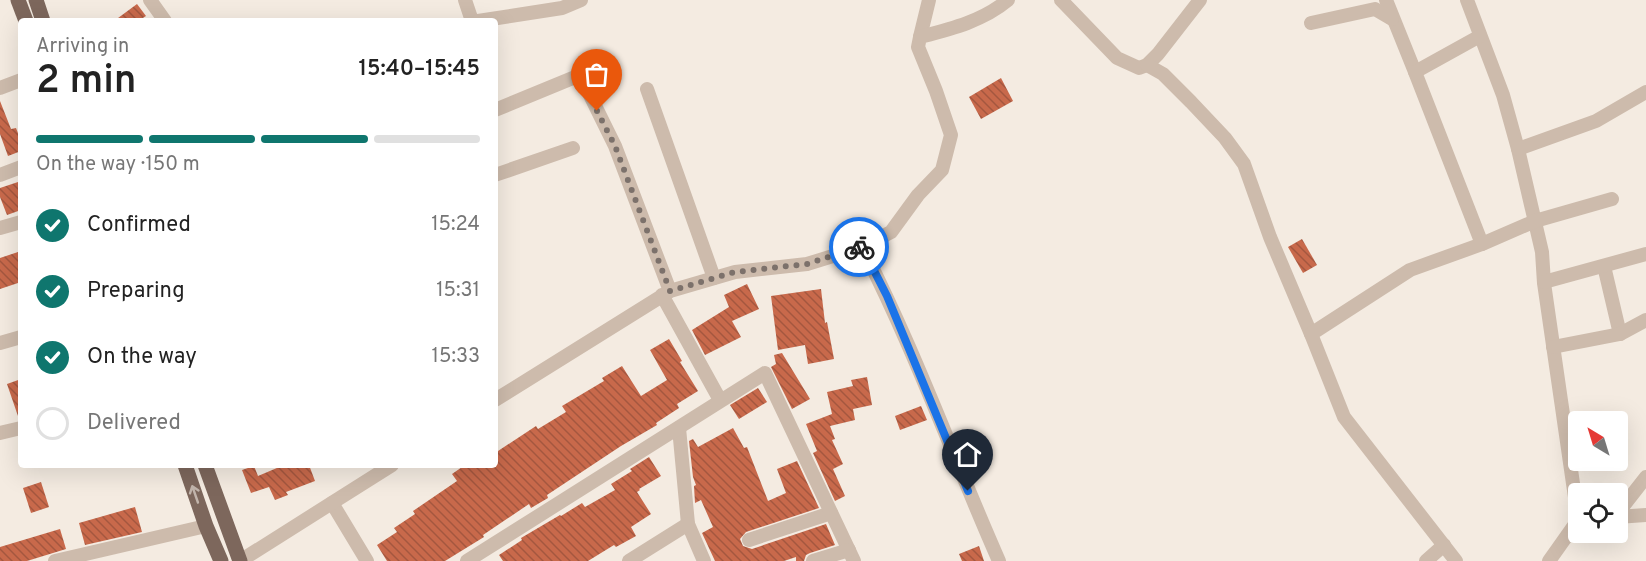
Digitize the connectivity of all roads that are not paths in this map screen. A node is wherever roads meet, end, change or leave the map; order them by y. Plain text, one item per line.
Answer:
1 (18, 0) edge
2 (36, 0) edge
3 (150, 0) edge
4 (465, 0) edge
5 (581, 0) edge
6 (929, 0) edge
7 (1008, 0) edge
8 (1061, 0) edge
9 (1200, 0) edge
10 (1386, 0) edge
11 (1467, 0) edge
12 (25, 18) edge
13 (42, 18) edge
14 (163, 18) edge
15 (471, 18) edge
16 (497, 18) edge
17 (1392, 19) junction
18 (1311, 23) dead end
19 (1480, 36) junction
20 (920, 37) junction
21 (1147, 65) junction
22 (1415, 72) junction
23 (18, 81) edge
24 (0, 88) edge
25 (647, 89) dead end
26 (1646, 92) edge
27 (498, 109) edge
28 (573, 148) dead end
29 (1518, 149) junction
30 (18, 168) edge
31 (498, 174) edge
32 (0, 175) edge
33 (1612, 199) dead end
34 (1535, 221) junction
35 (18, 223) edge
36 (0, 228) edge
37 (1482, 244) junction
38 (862, 247) junction
39 (1646, 254) edge
40 (1604, 266) junction
41 (714, 278) junction
42 (1544, 282) junction
43 (666, 293) junction
44 (1646, 320) edge
45 (1311, 334) junction
46 (1620, 334) junction
47 (18, 338) edge
48 (0, 343) edge
49 (1553, 347) junction
50 (498, 398) edge
51 (720, 400) junction
52 (679, 428) junction
53 (18, 429) edge
54 (0, 433) edge
55 (186, 468) edge
56 (206, 468) edge
57 (387, 468) edge
58 (1646, 477) edge
59 (1573, 483) edge
60 (1628, 501) edge
61 (333, 503) junction
62 (831, 513) junction
63 (1628, 515) edge
64 (1646, 515) edge
65 (688, 524) junction
66 (206, 526) junction
67 (1568, 534) edge
68 (749, 540) dead end
69 (1444, 545) junction
70 (851, 556) edge
71 (55, 561) edge
72 (221, 561) edge
73 (240, 561) edge
74 (367, 561) edge
75 (467, 561) edge
76 (629, 561) edge
77 (704, 561) edge
78 (813, 561) edge
79 (999, 561) edge
80 (1426, 561) edge
81 (1456, 561) edge
82 (1549, 561) edge

1 - 12 main road
2 - 13 main road
3 - 14 street
4 - 15 street
5 - 16 street
6 - 20 street
7 - 20 street
8 - 21 street
9 - 21 street
10 - 17 street
11 - 19 street
17 - 18 street
17 - 22 street
19 - 22 street
19 - 29 street
20 - 38 street
21 - 45 street
22 - 37 street
23 - 24 street
25 - 41 street
26 - 29 street
27 - 43 street
28 - 31 street
29 - 34 street
30 - 32 street
33 - 34 street
34 - 37 street
34 - 42 street
35 - 36 street
37 - 45 street
38 - 41 street
38 - 79 street
39 - 40 street
40 - 42 street
40 - 46 street
41 - 43 street
42 - 49 street
43 - 50 street
43 - 51 street
44 - 46 street
45 - 69 street
46 - 49 street
47 - 48 street
49 - 59 street
51 - 52 street
51 - 62 street
52 - 65 street
52 - 75 street
53 - 54 street
66 -> 55 main road
56 - 73 main road
57 - 61 street
58 - 60 street
61 - 73 street
61 - 74 street
62 - 68 street
62 - 70 street
63 - 64 street
65 - 76 street
65 - 77 street
66 - 71 street
66 - 72 main road
67 - 82 street
69 - 80 street
69 - 81 street
70 - 78 street

